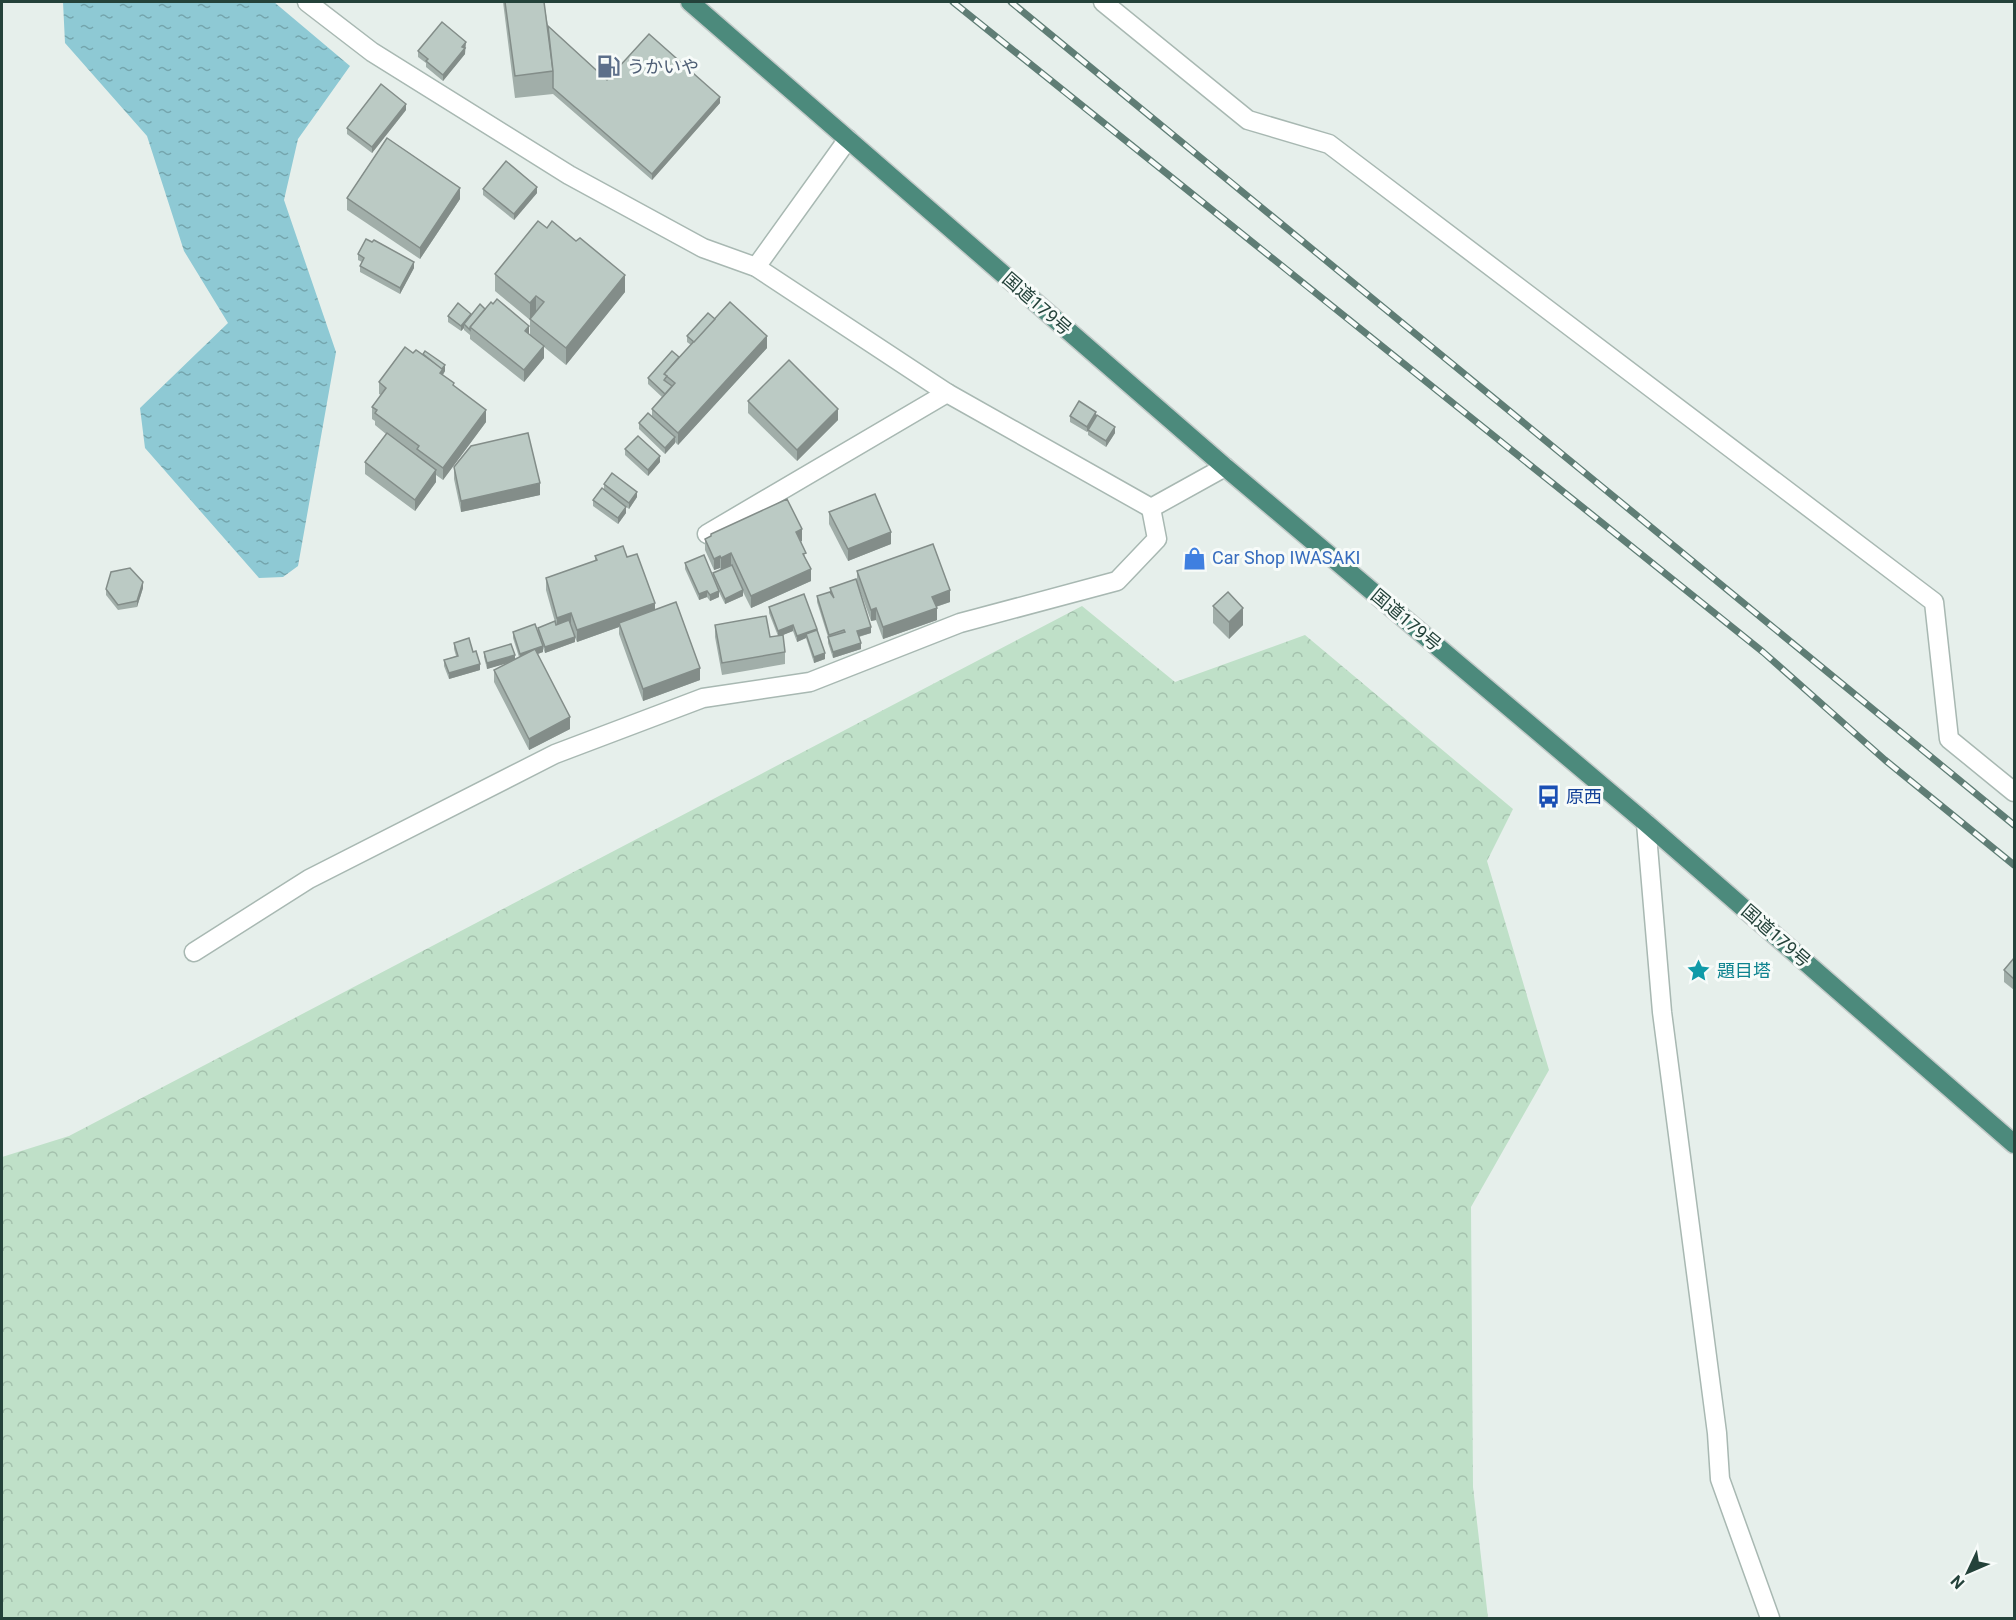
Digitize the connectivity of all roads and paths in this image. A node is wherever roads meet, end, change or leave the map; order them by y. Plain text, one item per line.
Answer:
1 (308, 2) edge
2 (690, 2) edge
3 (1103, 2) edge
4 (848, 139) junction
5 (756, 267) junction
6 (947, 393) junction
7 (1225, 467) junction
8 (1151, 508) junction
9 (707, 534) dead end
10 (2014, 792) edge
11 (1646, 823) junction
12 (194, 952) dead end
13 (2014, 1144) edge
14 (1770, 1618) edge

1 - 5 street
2 - 4 highway, 国道179号
3 - 10 street
4 - 5 street
4 - 7 highway, 国道179号
5 - 6 street
6 - 8 street
6 - 9 street
7 - 8 street
7 - 11 highway, 国道179号
8 - 12 street
11 - 13 highway, 国道179号
11 - 14 street

